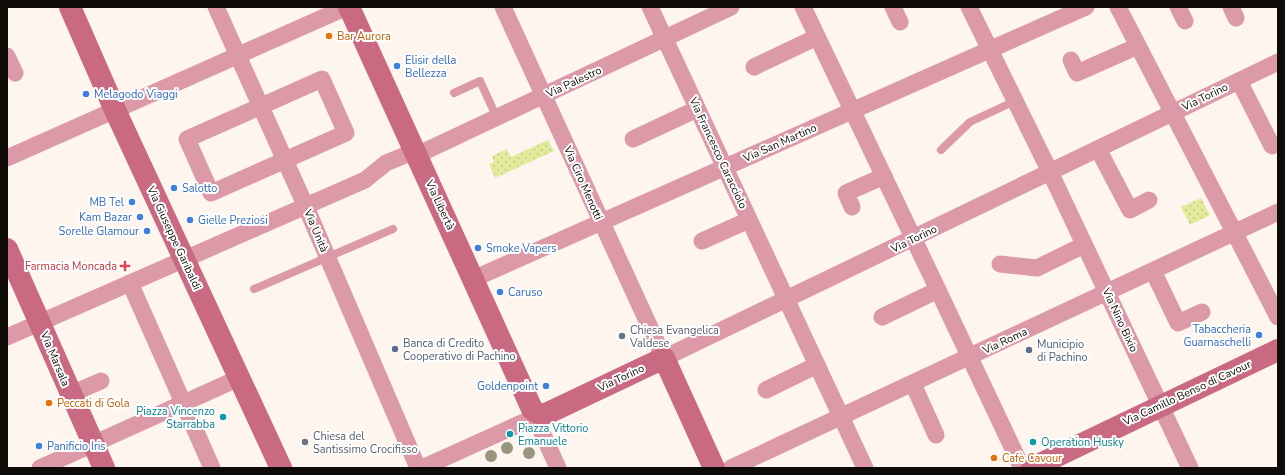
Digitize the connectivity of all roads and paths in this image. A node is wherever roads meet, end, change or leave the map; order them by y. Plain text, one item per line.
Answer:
1 (70, 7) edge
2 (216, 7) edge
3 (348, 7) edge
4 (503, 7) edge
5 (650, 7) edge
6 (731, 7) edge
7 (803, 7) edge
8 (969, 7) edge
9 (1086, 7) edge
10 (1118, 7) edge
11 (817, 37) junction
12 (665, 39) junction
13 (1138, 46) junction
14 (990, 50) junction
15 (238, 54) junction
16 (7, 56) edge
17 (1071, 60) dead end
18 (1278, 62) edge
19 (754, 67) dead end
20 (15, 73) dead end
21 (1239, 81) junction
22 (454, 93) dead end
23 (543, 96) junction
24 (1015, 101) junction
25 (260, 107) junction
26 (697, 109) junction
27 (115, 110) junction
28 (851, 112) junction
29 (1172, 113) junction
30 (497, 118) junction
31 (633, 139) dead end
32 (1272, 146) dead end
33 (1098, 148) junction
34 (941, 150) dead end
35 (416, 153) junction
36 (7, 158) edge
37 (284, 161) junction
38 (724, 168) junction
39 (1050, 172) junction
40 (884, 176) junction
41 (1149, 200) dead end
42 (306, 207) junction
43 (852, 207) dead end
44 (1278, 212) edge
45 (749, 220) junction
46 (601, 223) junction
47 (393, 229) dead end
48 (1235, 232) junction
49 (915, 239) junction
50 (702, 241) dead end
51 (1084, 245) junction
52 (7, 249) edge
53 (328, 258) junction
54 (184, 259) junction
55 (1000, 264) dead end
56 (1153, 271) junction
57 (474, 279) junction
58 (130, 283) junction
59 (254, 290) dead end
60 (938, 290) junction
61 (1107, 292) junction
62 (786, 299) junction
63 (1202, 312) dead end
64 (882, 317) dead end
65 (1278, 317) edge
66 (40, 322) junction
67 (7, 337) edge
68 (1278, 350) edge
69 (970, 357) junction
70 (664, 358) junction
71 (817, 365) junction
72 (239, 378) junction
73 (101, 381) dead end
74 (913, 384) junction
75 (766, 390) dead end
76 (70, 394) junction
77 (183, 404) junction
78 (1161, 406) junction
79 (537, 412) junction
80 (841, 417) junction
81 (936, 435) dead end
82 (93, 444) junction
83 (418, 464) edge
84 (863, 467) edge
85 (40, 468) edge
86 (104, 468) edge
87 (212, 468) edge
88 (281, 468) edge
89 (558, 468) edge
90 (714, 468) edge
91 (731, 468) edge
92 (1022, 468) edge
93 (1032, 468) edge
94 (1190, 468) edge

1 - 27 street, Via Giuseppe Garibaldi
2 - 15 street, Via Unità
3 - 15 street
3 - 35 street, Via Libertà
4 - 23 street, Via Ciro Menotti
5 - 12 street, Via Francesco Caracciolo
6 - 12 street, Via Palestro
7 - 11 street
8 - 14 street, Via Nino Bixio
9 - 14 street, Via San Martino
10 - 13 street
11 - 19 street
11 - 28 street
12 - 23 street, Via Palestro
12 - 26 street, Via Francesco Caracciolo
13 - 17 street
13 - 29 street
14 - 24 street, Via Nino Bixio
14 - 28 street, Via San Martino
15 - 25 street, Via Unità
15 - 27 street
16 - 20 street
18 - 21 street, Via Torino
21 - 29 street, Via Torino
21 - 32 street
22 - 30 lane
23 - 30 street, Via Palestro
23 - 46 street, Via Ciro Menotti
24 - 34 lane
24 - 39 street, Via Nino Bixio
25 - 37 street, Via Unità
25 - 37 street
25 - 37 street
26 - 31 street
26 - 38 street, Via Francesco Caracciolo
27 - 36 street
27 - 54 street, Via Giuseppe Garibaldi
28 - 38 street, Via San Martino
28 - 40 street
29 - 33 street, Via Torino
29 - 48 street
30 - 35 street, Via Palestro
33 - 39 street, Via Torino
33 - 41 street
35 - 42 street, Via Palestro
35 - 57 street, Via Libertà
37 - 42 street, Via Unità
38 - 45 street, Via Francesco Caracciolo
38 - 46 street, Via San Martino
39 - 49 street, Via Torino
39 - 51 street, Via Nino Bixio
40 - 43 street
40 - 49 street
42 - 53 street, Via Unità
42 - 54 street, Via Palestro
44 - 48 street, Via Roma
45 - 50 street
45 - 62 street, Via Francesco Caracciolo
46 - 57 street, Via San Martino
46 - 70 street, Via Ciro Menotti
47 - 53 lane
48 - 56 street, Via Roma
48 - 65 street
49 - 60 street
49 - 62 street, Via Torino
51 - 55 street
51 - 61 street, Via Nino Bixio
52 - 66 street, Via Marsala
53 - 59 lane
53 - 83 street, Via Unità
54 - 58 street, Via Palestro
54 - 72 street, Via Giuseppe Garibaldi
56 - 61 street, Via Roma
56 - 63 street
57 - 79 street, Via Libertà
58 - 66 street, Via Palestro
58 - 77 street
60 - 64 street
60 - 69 street
61 - 69 street, Via Roma
61 - 78 street, Via Nino Bixio
62 - 70 street, Via Torino
62 - 71 street, Via Francesco Caracciolo
66 - 67 street, Via Palestro
66 - 76 street, Via Marsala
68 - 78 street, Via Camillo Benso di Cavour
69 - 74 street, Via Roma
69 - 92 street
70 - 79 street, Via Torino
70 - 90 street
71 - 75 street
71 - 80 street, Via Francesco Caracciolo
72 - 77 street
72 - 88 street, Via Giuseppe Garibaldi
73 - 76 street
74 - 80 street, Via Roma
74 - 81 street
76 - 82 street, Via Marsala
77 - 82 street
77 - 87 street
78 - 93 street, Via Camillo Benso di Cavour
78 - 94 street, Via Nino Bixio
79 - 83 street
79 - 89 street
80 - 84 street, Via Francesco Caracciolo
80 - 91 street, Via Roma
82 - 85 street
82 - 86 street, Via Marsala

